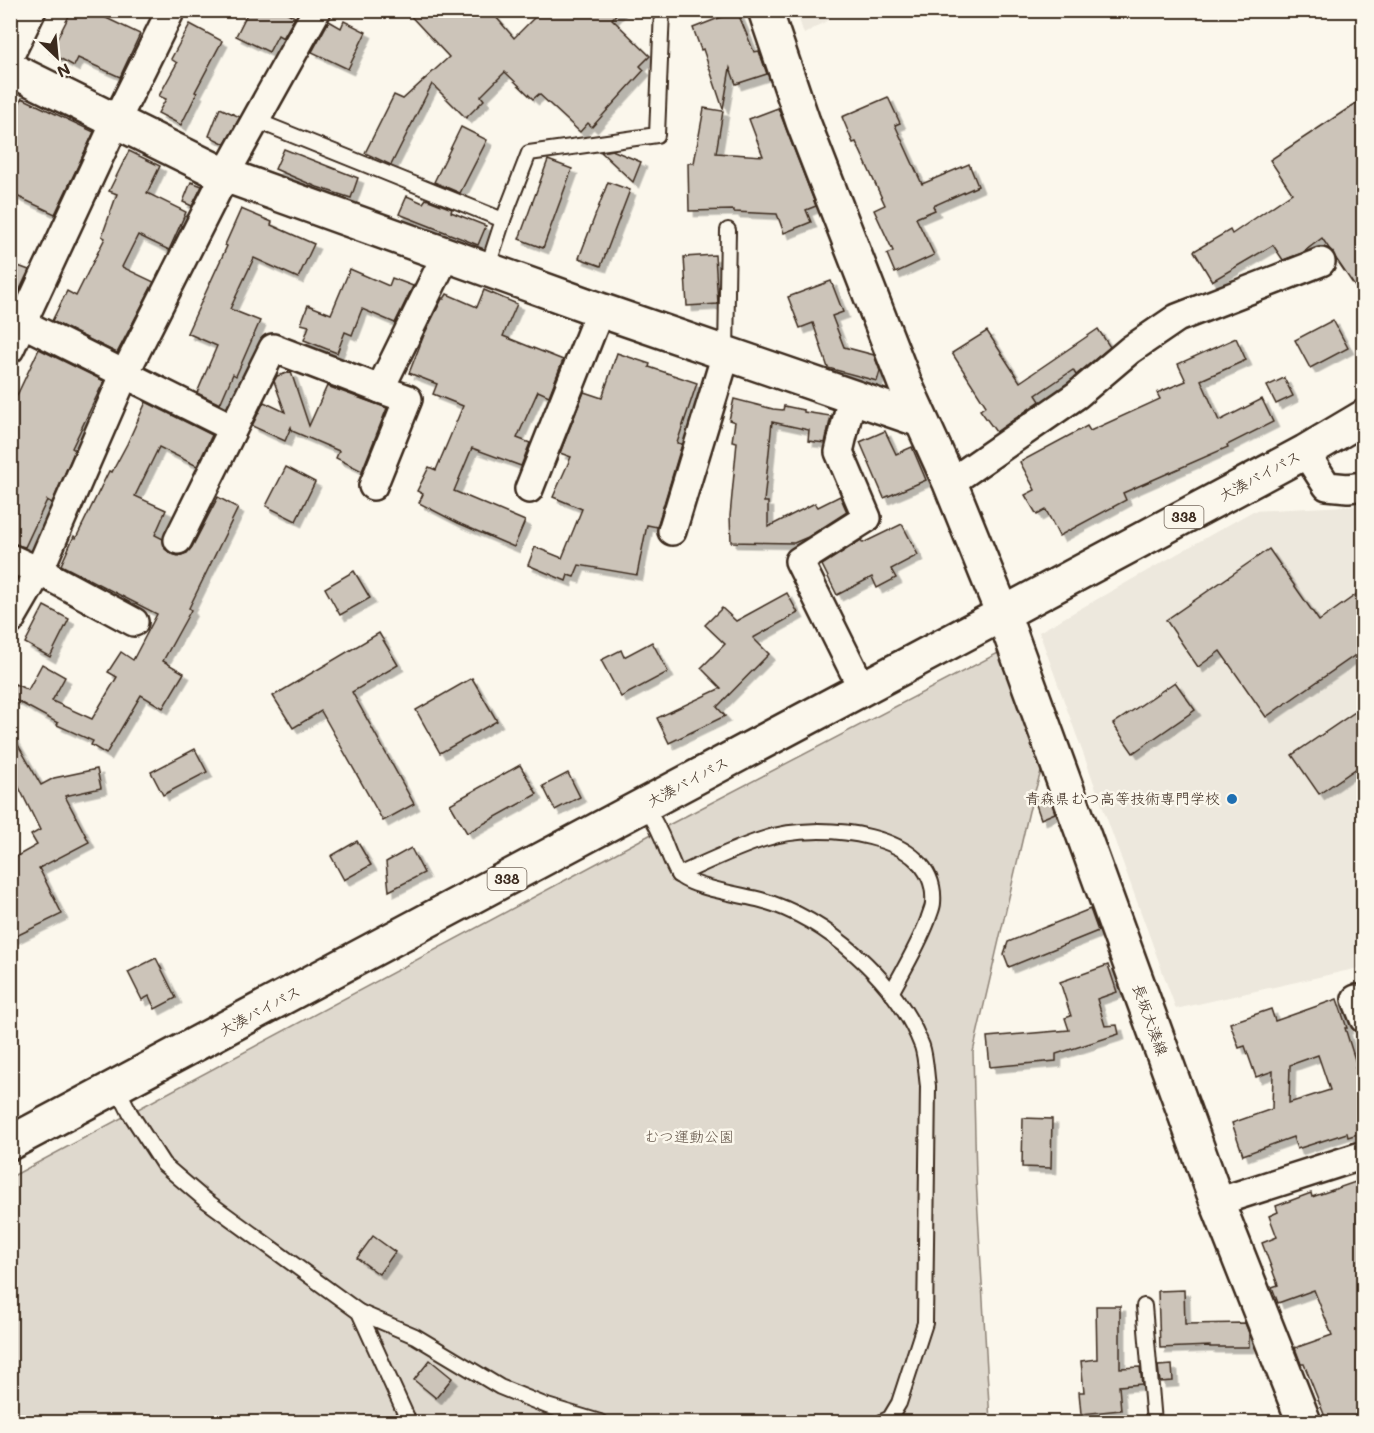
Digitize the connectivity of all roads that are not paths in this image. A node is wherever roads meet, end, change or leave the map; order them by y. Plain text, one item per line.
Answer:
1 (32, 10) edge
2 (171, 10) edge
3 (317, 10) edge
4 (662, 10) edge
5 (765, 10) edge
6 (10, 55) edge
7 (10, 69) edge
8 (255, 120) junction
9 (116, 121) junction
10 (225, 175) junction
11 (502, 220) junction
12 (728, 230) dead end
13 (446, 255) junction
14 (1321, 262) dead end
15 (487, 270) junction
16 (600, 310) junction
17 (17, 320) edge
18 (10, 349) edge
19 (726, 354) junction
20 (125, 373) junction
21 (380, 389) junction
22 (852, 397) junction
23 (1364, 417) edge
24 (921, 420) junction
25 (233, 428) junction
26 (1305, 452) junction
27 (950, 483) junction
28 (373, 486) dead end
29 (1364, 486) edge
30 (529, 489) dead end
31 (672, 531) dead end
32 (178, 540) dead end
33 (10, 558) edge
34 (39, 571) junction
35 (1004, 614) junction
36 (10, 621) edge
37 (134, 622) dead end
38 (862, 687) junction
39 (644, 805) junction
40 (678, 875) junction
41 (891, 993) junction
42 (117, 1088) junction
43 (10, 1143) edge
44 (1364, 1155) edge
45 (1217, 1202) junction
46 (1144, 1306) dead end
47 (359, 1312) junction
48 (580, 1420) edge
49 (409, 1422) edge
50 (600, 1422) edge
51 (882, 1422) edge
52 (1154, 1422) edge
53 (1304, 1422) edge

1 - 6 street
2 - 9 street
3 - 8 street
4 - 11 lane
5 - 24 main road, 長坂大湊線
7 - 9 main road
8 - 10 street
8 - 11 lane
9 - 10 main road
9 - 17 street
10 - 13 main road
10 - 20 street
11 - 15 lane
12 - 19 lane
13 - 15 main road
13 - 21 street
14 - 27 street
15 - 16 main road
16 - 19 main road
16 - 30 street
17 - 18 street
17 - 20 street
19 - 22 main road
19 - 31 street
20 - 25 street
20 - 34 street
21 - 25 street
21 - 28 street
22 - 24 main road
22 - 38 street
23 - 26 main road, 大湊バイパス / 338
24 - 27 main road, 長坂大湊線
25 - 32 street
26 - 29 street
26 - 35 main road, 大湊バイパス / 338
27 - 35 main road, 長坂大湊線
33 - 34 street
34 - 36 street
34 - 37 street
35 - 38 main road, 大湊バイパス / 338
35 - 45 main road, 長坂大湊線
38 - 39 main road, 大湊バイパス / 338
39 - 40 lane
39 - 42 main road, 大湊バイパス / 338
40 - 41 lane
40 - 41 lane
41 - 51 lane
42 - 43 main road, 大湊バイパス / 338
42 - 47 lane
44 - 45 street
45 - 53 main road, 長坂大湊線
46 - 52 lane
47 - 48 lane
47 - 49 lane
48 - 50 lane

